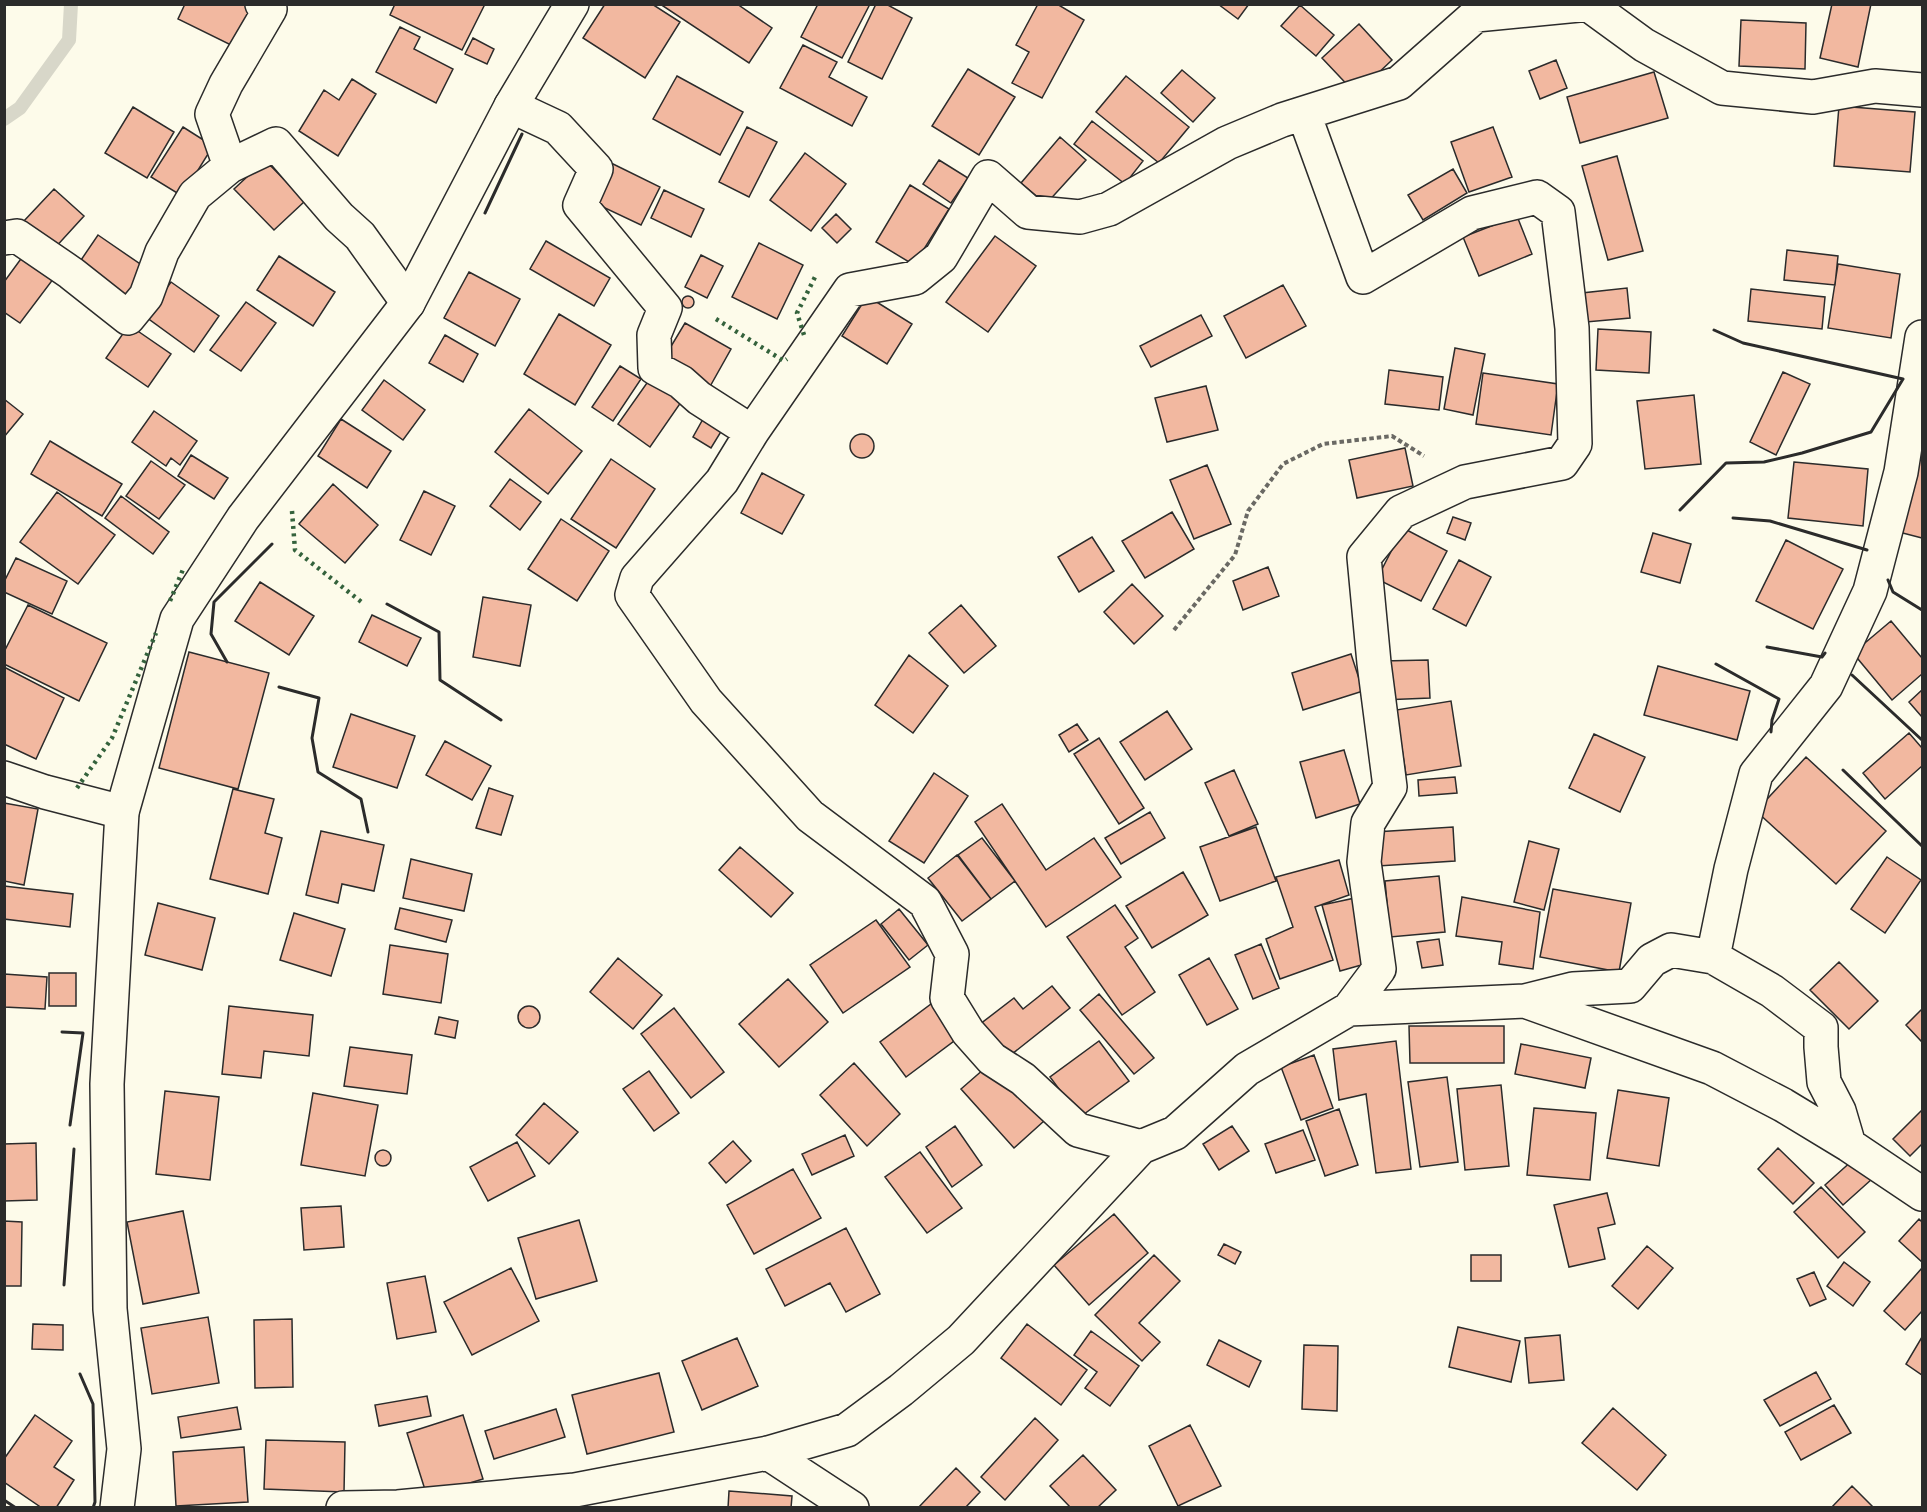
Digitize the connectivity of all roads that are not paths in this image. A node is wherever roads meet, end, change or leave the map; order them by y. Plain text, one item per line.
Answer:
1 (262, 4) edge
2 (572, 4) edge
3 (1589, 5) edge
4 (1923, 90) edge
5 (511, 106) junction
6 (1304, 114) junction
7 (230, 166) junction
8 (4, 238) edge
9 (408, 303) junction
10 (1923, 337) edge
11 (752, 432) junction
12 (4, 778) edge
13 (122, 812) junction
14 (1713, 957) junction
15 (1525, 1001) junction
16 (1349, 1009) junction
17 (1849, 1145) junction
18 (1141, 1147) junction
19 (1923, 1194) edge
20 (768, 1453) junction
21 (117, 1508) edge
22 (343, 1508) edge
23 (852, 1508) edge

1 - 7 main road
2 - 5 main road
3 - 4 main road
3 - 6 main road
5 - 9 main road
5 - 11 main road
6 - 11 main road
6 - 16 main road
7 - 8 main road
7 - 9 main road
9 - 13 main road
10 - 14 main road
11 - 18 main road
12 - 13 main road
13 - 21 main road
14 - 15 main road
14 - 17 main road
15 - 16 main road
15 - 17 main road
16 - 18 main road
17 - 19 main road
18 - 20 main road
20 - 22 main road
20 - 23 main road

